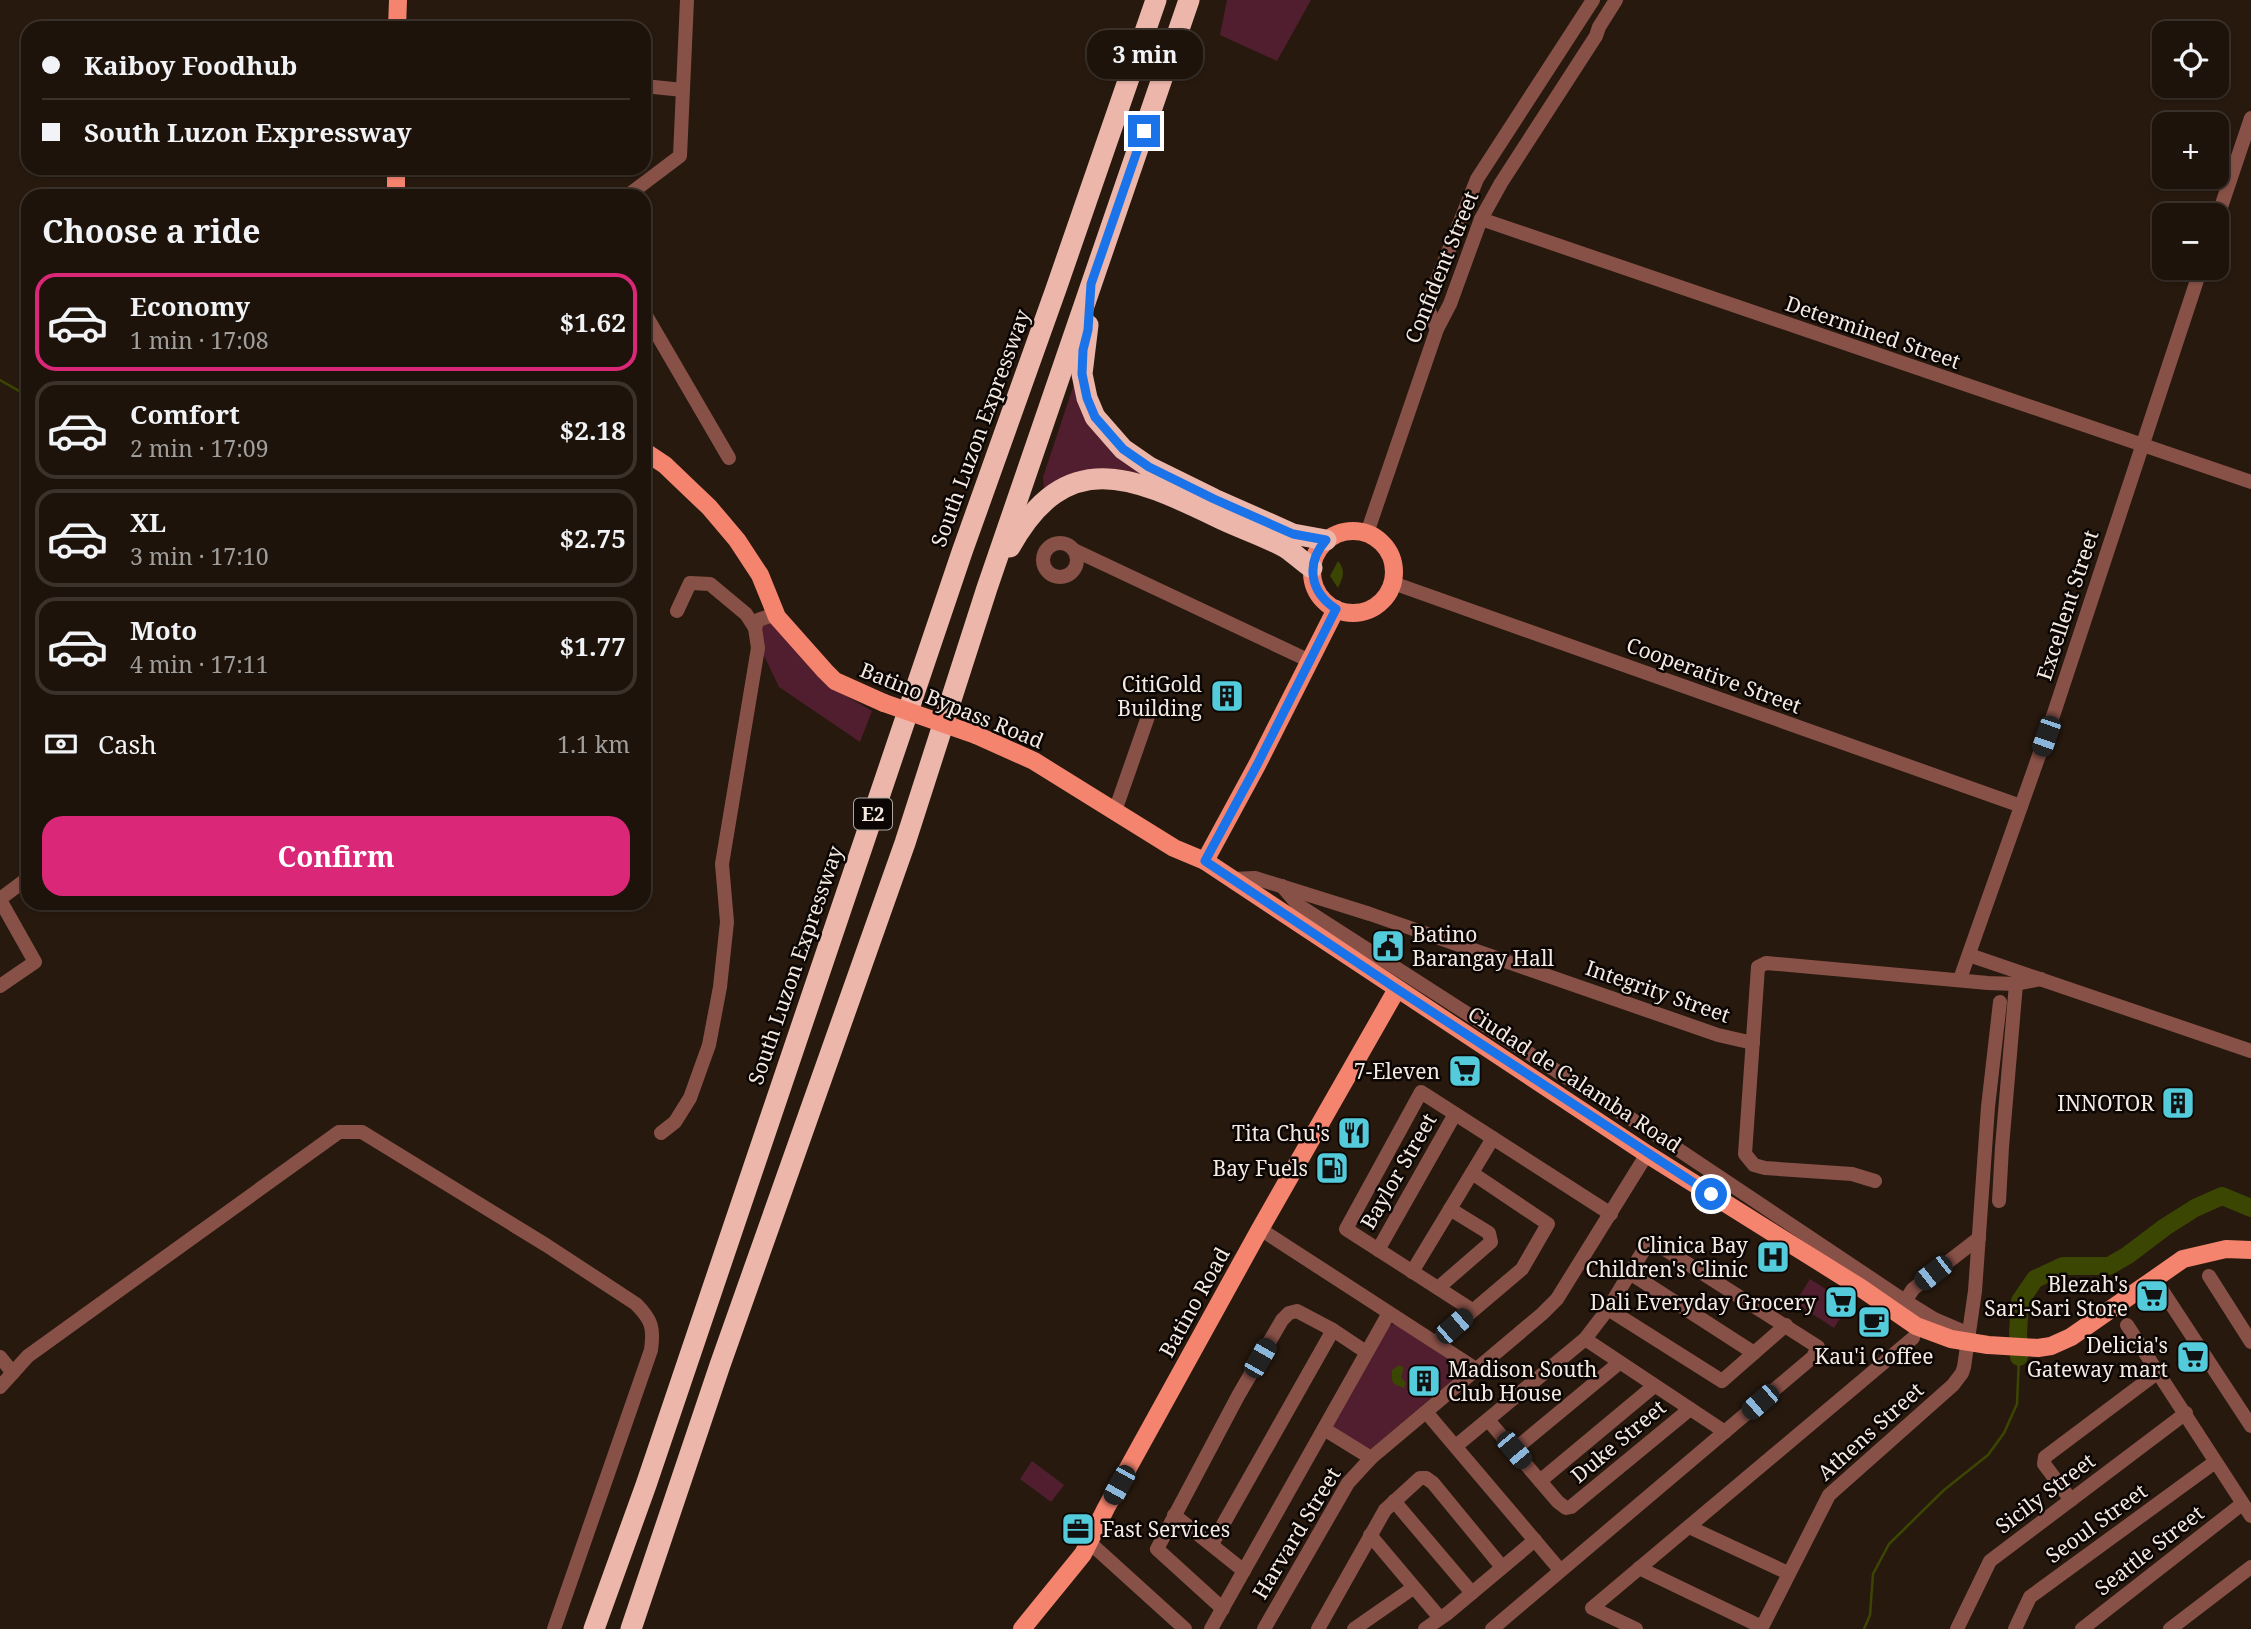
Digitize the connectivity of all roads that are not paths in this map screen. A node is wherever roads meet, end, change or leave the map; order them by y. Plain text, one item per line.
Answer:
1 (398, 0) edge
2 (687, 0) edge
3 (1156, 0) edge
4 (1189, 0) edge
5 (1593, 0) edge
6 (1616, 0) edge
7 (397, 21) edge
8 (651, 87) edge
9 (683, 90) junction
10 (2251, 118) edge
11 (636, 189) edge
12 (2222, 203) edge
13 (1481, 219) junction
14 (2197, 280) edge
15 (1091, 284) junction
16 (651, 324) edge
17 (1437, 329) junction
18 (2142, 445) junction
19 (651, 456) edge
20 (729, 458) dead end
21 (2251, 482) edge
22 (1367, 533) junction
23 (1326, 540) junction
24 (1074, 550) dead end
25 (1312, 568) junction
26 (1393, 583) junction
27 (987, 588) junction
28 (1336, 609) junction
29 (677, 611) dead end
30 (776, 617) junction
31 (755, 628) junction
32 (1310, 661) junction
33 (1151, 708) dead end
34 (2021, 806) junction
35 (1115, 811) junction
36 (1205, 861) junction
37 (1231, 879) junction
38 (21, 882) edge
39 (1282, 886) junction
40 (0, 899) edge
41 (1969, 955) junction
42 (1960, 979) junction
43 (2042, 979) junction
44 (2016, 984) junction
45 (0, 986) edge
46 (1397, 989) junction
47 (2000, 1002) dead end
48 (1753, 1043) junction
49 (2251, 1051) edge
50 (1455, 1114) junction
51 (661, 1133) dead end
52 (1493, 1138) junction
53 (1647, 1154) junction
54 (1472, 1173) junction
55 (1875, 1181) dead end
56 (1999, 1201) dead end
57 (1450, 1209) junction
58 (1611, 1214) junction
59 (1260, 1229) junction
60 (1979, 1238) junction
61 (1378, 1250) junction
62 (2251, 1250) edge
63 (1412, 1272) junction
64 (1630, 1273) junction
65 (2209, 1276) dead end
66 (2154, 1278) junction
67 (1438, 1288) junction
68 (1905, 1301) junction
69 (1608, 1309) junction
70 (1472, 1310) junction
71 (1389, 1313) junction
72 (1786, 1325) junction
73 (2127, 1325) dead end
74 (1334, 1330) junction
75 (1913, 1338) dead end
76 (1968, 1338) junction
77 (1585, 1339) junction
78 (1436, 1342) junction
79 (2251, 1342) edge
80 (1366, 1352) junction
81 (1754, 1353) junction
82 (0, 1357) edge
83 (1619, 1363) junction
84 (1476, 1369) junction
85 (13, 1373) junction
86 (2157, 1373) junction
87 (1654, 1386) junction
88 (0, 1387) edge
89 (1690, 1409) junction
90 (1426, 1412) junction
91 (2186, 1413) junction
92 (1488, 1420) junction
93 (2251, 1426) edge
94 (1324, 1429) junction
95 (1725, 1432) junction
96 (1456, 1446) junction
97 (1514, 1450) junction
98 (1371, 1458) junction
99 (2215, 1462) junction
100 (1540, 1481) junction
101 (2071, 1500) junction
102 (1394, 1501) junction
103 (2242, 1504) junction
104 (1174, 1515) junction
105 (2251, 1516) edge
106 (1689, 1527) junction
107 (1370, 1535) junction
108 (1535, 1540) junction
109 (1089, 1542) junction
110 (1212, 1544) junction
111 (1502, 1567) junction
112 (2251, 1567) edge
113 (1639, 1568) junction
114 (1560, 1570) junction
115 (1244, 1572) junction
116 (1788, 1573) junction
117 (1413, 1588) junction
118 (1472, 1593) junction
119 (1223, 1609) junction
120 (1440, 1618) junction
121 (1325, 1627) edge
122 (1762, 1628) edge
123 (554, 1629) edge
124 (594, 1629) edge
125 (631, 1629) edge
126 (1022, 1629) edge
127 (1185, 1629) edge
128 (1211, 1629) edge
129 (1264, 1629) edge
130 (1354, 1629) edge
131 (1425, 1629) edge
132 (1492, 1629) edge
133 (1636, 1629) edge
134 (1956, 1629) edge
135 (2015, 1629) edge
136 (2082, 1629) edge
137 (2170, 1629) edge

1 - 7 main road
2 - 9 street
3 - 124 highway, South Luzon Expressway / E2
4 - 15 highway, E2
5 - 17 street
6 - 13 street, Confident Street
8 - 9 street
9 - 11 street
10 - 12 street
13 - 17 street, Confident Street
13 - 18 street, Determined Street
14 - 18 street, Excellent Street
15 - 23 highway
15 - 27 highway, E2
16 - 20 street
17 - 22 street, Confident Street
18 - 21 street, Determined Street
18 - 34 street, Excellent Street
19 - 30 main road, Batino Bypass Road
22 - 23 main road
22 - 26 main road
23 - 25 main road
24 - 32 street
25 - 27 highway
25 - 28 main road
26 - 28 main road
26 - 34 street, Cooperative Street
27 - 125 highway, E2
28 - 32 main road
29 - 31 street
30 - 31 street
30 - 35 main road, Batino Bypass Road, bridge
31 - 51 street
32 - 36 main road
33 - 35 street
34 - 41 street, Excellent Street
35 - 36 main road, Batino Bypass Road
36 - 37 main road, Batino Bypass Road
37 - 39 street, Integrity Street
37 - 46 main road, Ciudad de Calamba Road
38 - 40 street
39 - 48 street, Integrity Street
39 - 68 street
40 - 45 street
41 - 42 street, Excellent Street
41 - 43 street
42 - 44 street
42 - 48 street
43 - 44 street
43 - 49 street
44 - 56 street
46 - 53 main road, Ciudad de Calamba Road
46 - 59 main road, Batino Road
47 - 60 street, Athens Street
48 - 55 street
50 - 52 street
50 - 61 street, Baylor Street
50 - 61 street
52 - 54 street
52 - 58 street
53 - 58 street, Harvard Street
53 - 76 main road, Ciudad de Calamba Road
54 - 57 street
54 - 70 street
57 - 63 street
57 - 67 street
58 - 84 street, Harvard Street
59 - 71 street
59 - 109 main road, Batino Road
60 - 68 street
60 - 76 street, Athens Street
61 - 63 street
62 - 66 main road, Ciudad de Calamba Road
63 - 67 street
64 - 69 street
64 - 72 street
64 - 81 street
65 - 79 street
66 - 76 main road, Ciudad de Calamba Road
66 - 93 street
67 - 70 street
68 - 76 street
69 - 77 street
69 - 81 street
70 - 78 street
71 - 78 street
71 - 80 street
72 - 81 street
72 - 95 street
73 - 86 street
74 - 80 street
74 - 104 street
74 - 110 street
75 - 106 street
76 - 116 street, Athens Street
77 - 83 street
77 - 92 street
78 - 84 street
80 - 94 street
82 - 85 street
83 - 87 street
83 - 97 street
84 - 90 street, Harvard Street
85 - 88 street
85 - 123 street
86 - 91 street
86 - 101 street
87 - 89 street
87 - 100 street
89 - 95 street
89 - 100 street, Duke Street
90 - 96 street
90 - 98 street, Harvard Street
91 - 99 street
91 - 101 street, Sicily Street
92 - 96 street
92 - 97 street, Duke Street
94 - 98 street
94 - 115 street
95 - 114 street
96 - 108 street
97 - 100 street, Duke Street
98 - 129 street, Harvard Street
99 - 103 street
99 - 135 street, Seoul Street
101 - 134 street, Sicily Street
102 - 107 street
102 - 111 street
102 - 118 street
103 - 105 street
103 - 136 street, Seattle Street
104 - 110 street
104 - 119 street
106 - 113 street
106 - 116 street
107 - 117 street
107 - 121 street
108 - 111 street
108 - 114 street
109 - 126 main road, Batino Road
109 - 127 street
110 - 115 street
111 - 118 street
112 - 137 street
113 - 122 street
113 - 133 street
114 - 132 street
115 - 119 street
116 - 122 street, Athens Street
117 - 120 street
117 - 130 street
118 - 120 street
119 - 128 street
120 - 131 street

